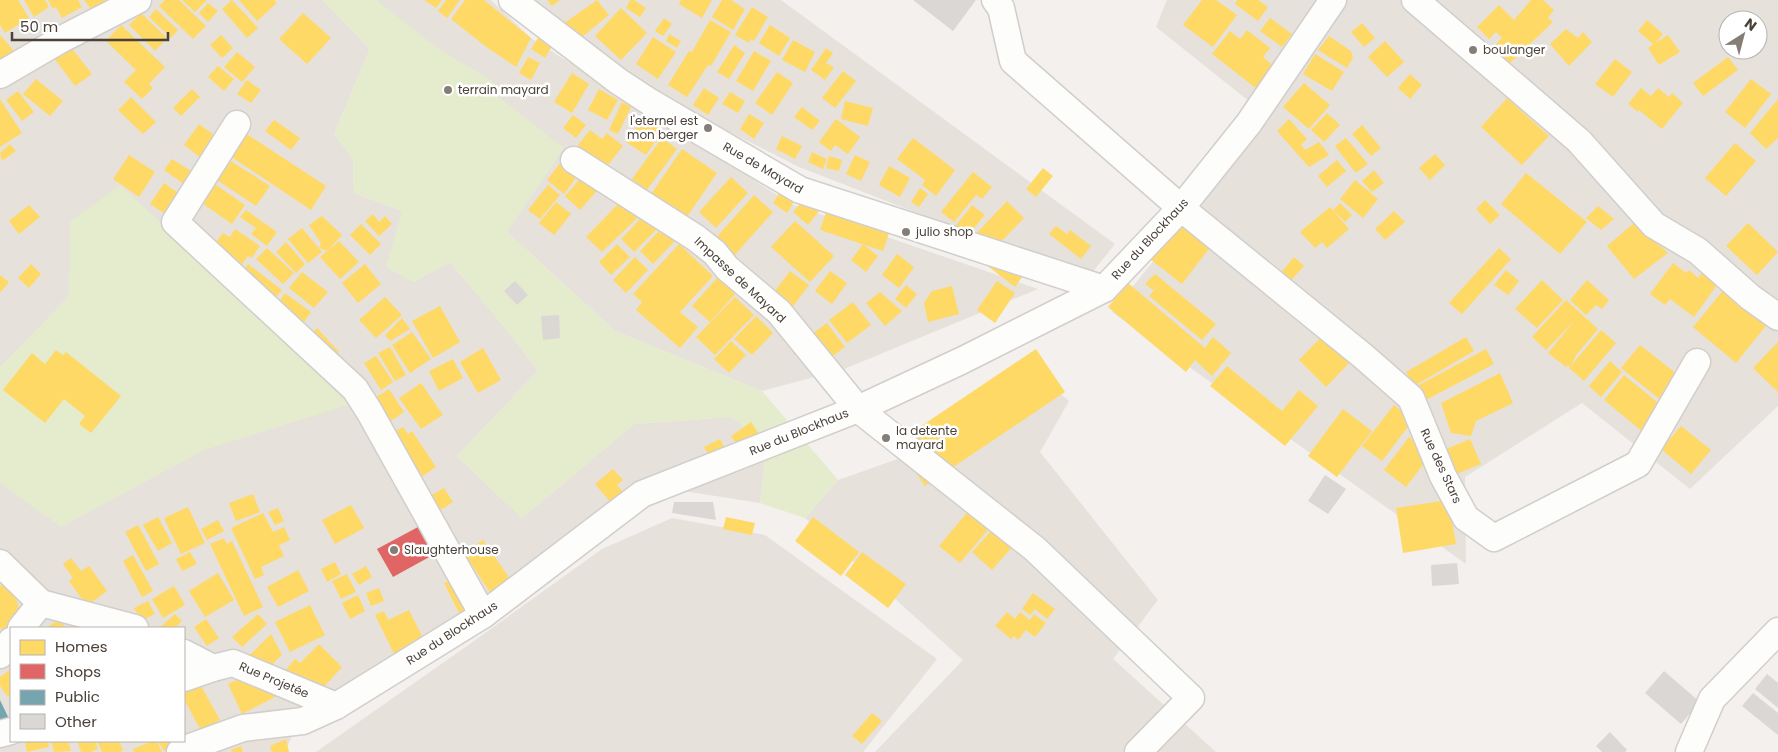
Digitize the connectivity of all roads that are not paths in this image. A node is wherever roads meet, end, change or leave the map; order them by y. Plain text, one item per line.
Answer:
1 (138, 0) edge
2 (512, 0) edge
3 (995, 0) edge
4 (1333, 0) edge
5 (1415, 0) edge
6 (0, 75) edge
7 (237, 124) dead end
8 (574, 160) dead end
9 (1181, 208) junction
10 (1104, 289) junction
11 (1778, 317) edge
12 (1697, 362) dead end
13 (858, 409) junction
14 (0, 563) edge
15 (41, 603) junction
16 (483, 615) junction
17 (22, 627) edge
18 (131, 627) edge
19 (1778, 631) edge
20 (10, 641) edge
21 (185, 654) edge
22 (0, 655) edge
23 (213, 668) junction
24 (185, 678) edge
25 (336, 706) junction
26 (180, 752) edge
27 (1138, 752) edge
28 (1689, 752) edge

1 - 6 street
2 - 10 street, Rue de Mayard
3 - 9 street
4 - 9 street, Rue du Blockhaus
5 - 11 street
7 - 16 street
8 - 13 street, Impasse de Mayard
9 - 10 street, Rue du Blockhaus
9 - 12 street, Rue des Stars
10 - 13 street, Rue du Blockhaus
13 - 16 street, Rue du Blockhaus
13 - 27 street, Impasse de Mayard
14 - 15 street
15 - 17 street
15 - 18 street
16 - 25 street, Rue du Blockhaus
19 - 28 street
20 - 22 street
21 - 23 street
23 - 24 street, Rue Projetée
23 - 25 street, Rue Projetée
25 - 26 street, Rue du Blockhaus

